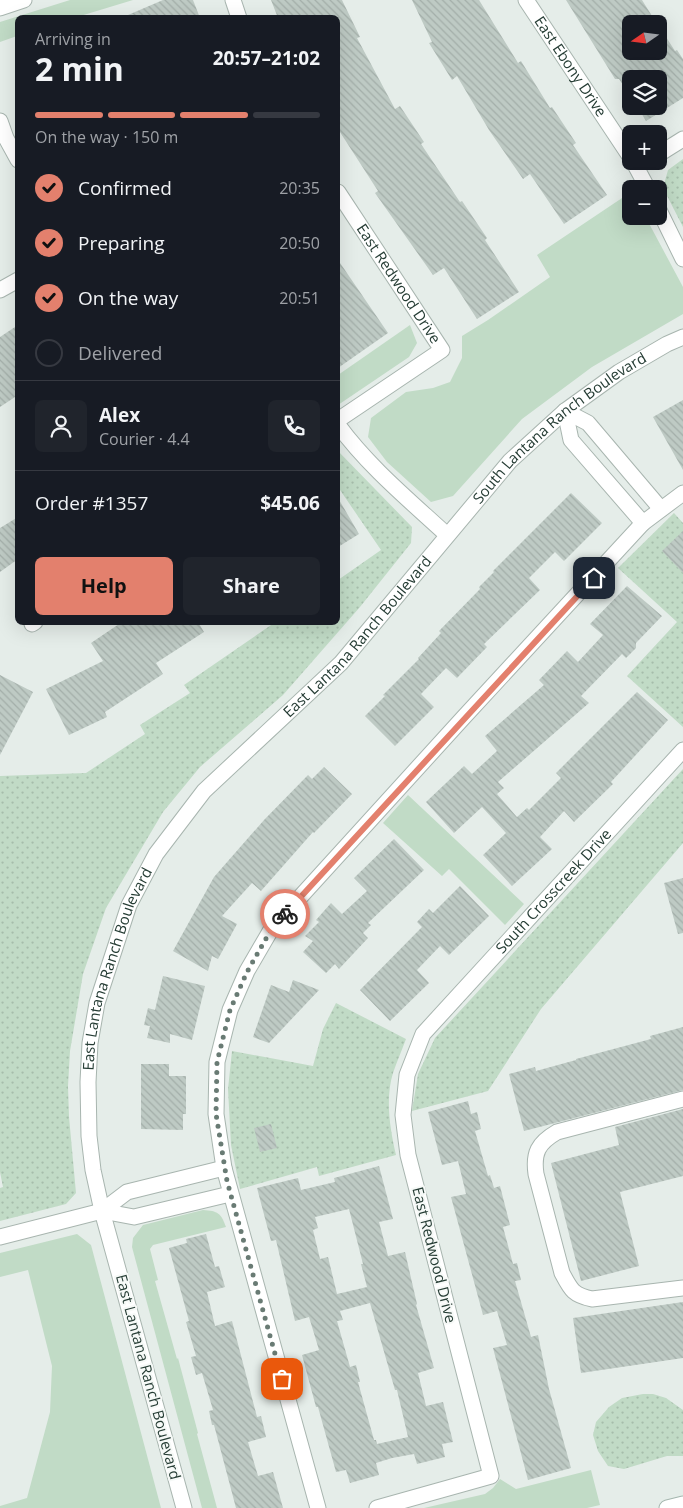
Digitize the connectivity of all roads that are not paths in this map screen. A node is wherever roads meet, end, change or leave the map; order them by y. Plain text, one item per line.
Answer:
1 (24, 0) edge
2 (233, 0) edge
3 (526, 0) edge
4 (0, 8) edge
5 (239, 15) edge
6 (0, 121) edge
7 (683, 139) edge
8 (622, 140) edge
9 (667, 149) edge
10 (15, 154) edge
11 (340, 195) edge
12 (666, 225) edge
13 (683, 259) edge
14 (15, 282) edge
15 (0, 290) edge
16 (683, 337) edge
17 (565, 411) junction
18 (340, 419) edge
19 (340, 428) edge
20 (683, 492) edge
21 (661, 510) junction
22 (643, 524) junction
23 (447, 535) junction
24 (683, 750) edge
25 (423, 1034) joint
26 (683, 1099) edge
27 (224, 1168) junction
28 (230, 1194) junction
29 (102, 1211) junction
30 (0, 1237) edge
31 (683, 1288) edge
32 (683, 1504) edge
33 (184, 1508) edge
34 (318, 1508) edge
35 (377, 1508) edge
36 (667, 1508) edge

1 - 4 street
2 - 5 street
3 - 8 street, East Ebony Drive
6 - 10 street
7 - 9 street
11 - 18 street, East Redwood Drive
12 - 13 street
14 - 15 street
16 - 17 street, South Lantana Ranch Boulevard
17 - 21 street
17 - 22 street
17 - 23 street, South Lantana Ranch Boulevard
19 - 23 street
20 - 21 street
21 - 22 street
22 - 27 street
23 - 29 street, East Lantana Ranch Boulevard
24 - 25 street, South Crosscreek Drive
25 - 35 street, East Redwood Drive
26 - 31 street
27 - 28 street
27 - 29 street
28 - 29 street
28 - 34 street
29 - 30 street
29 - 33 street, East Lantana Ranch Boulevard
32 - 36 street

